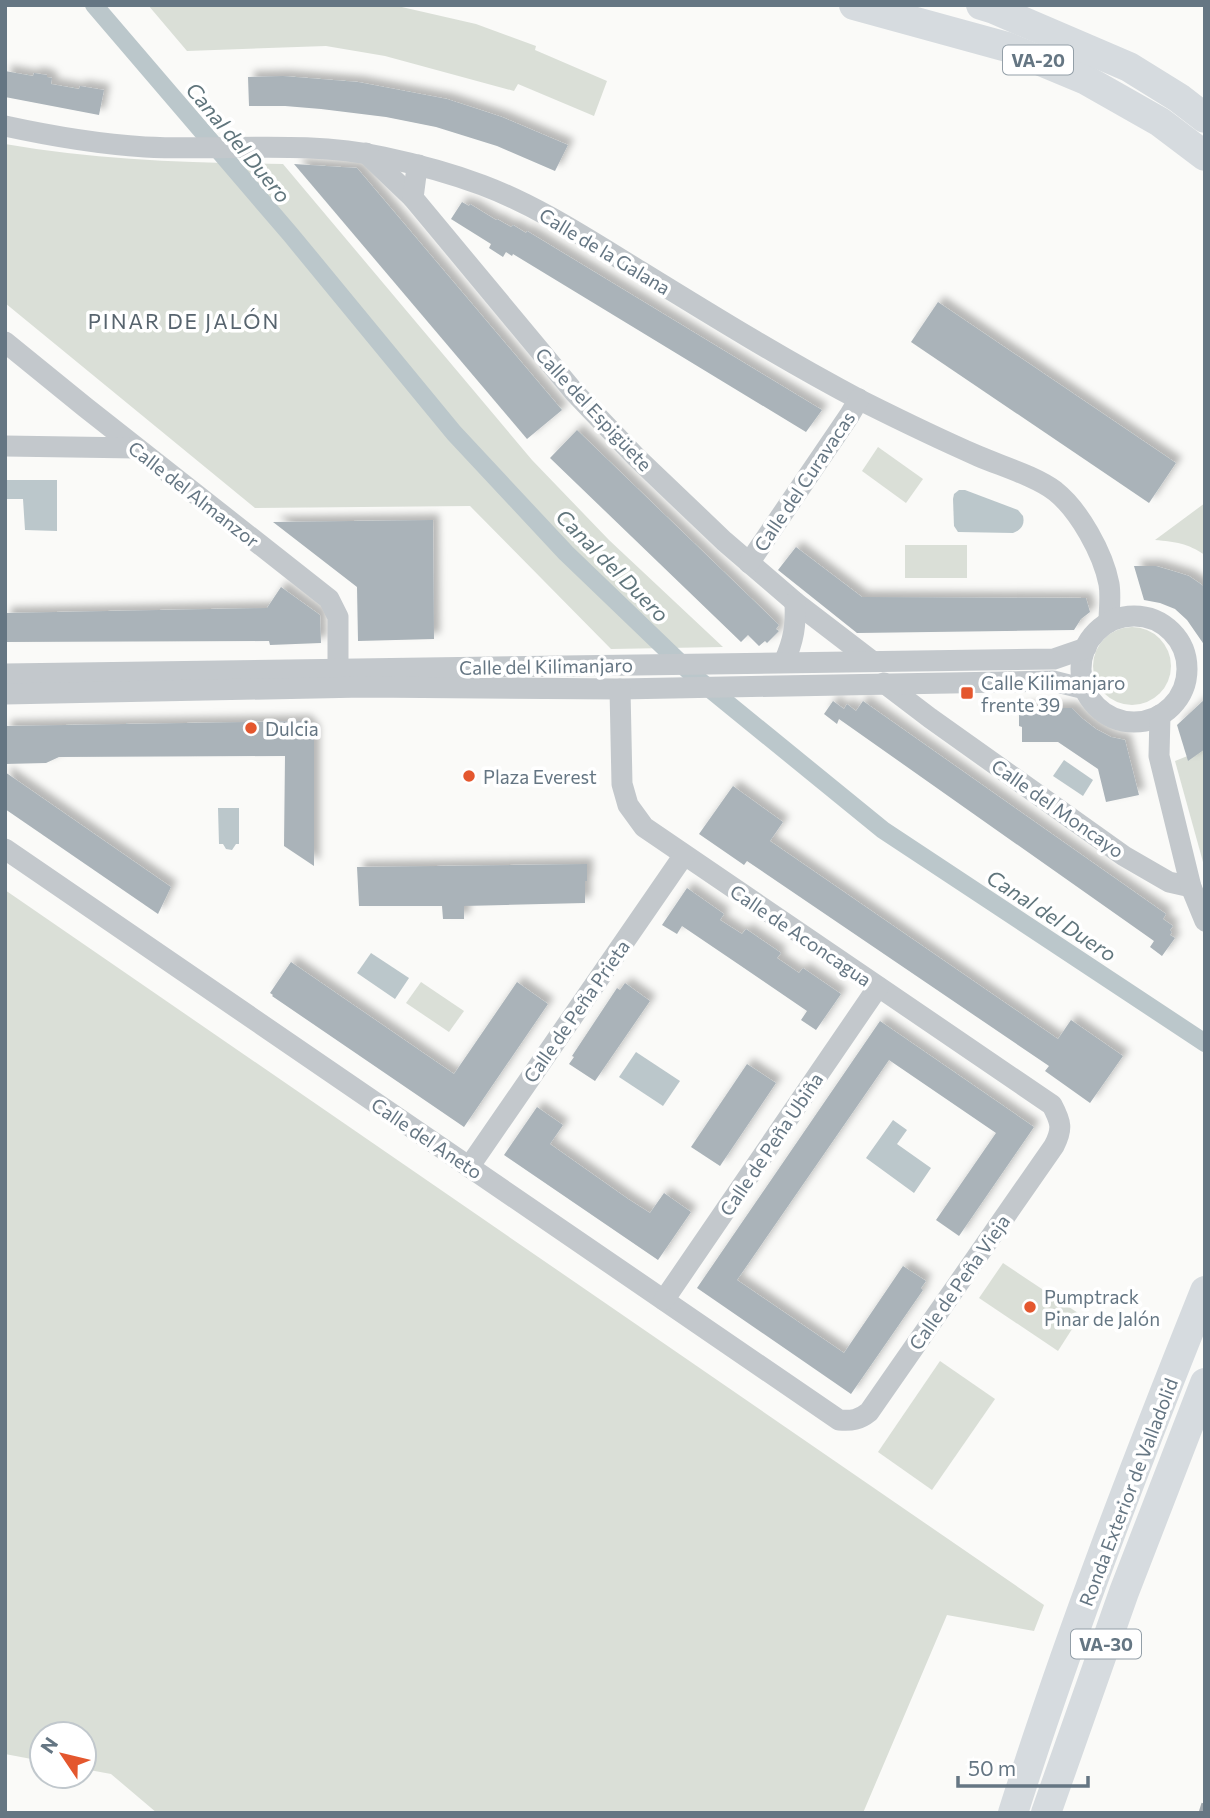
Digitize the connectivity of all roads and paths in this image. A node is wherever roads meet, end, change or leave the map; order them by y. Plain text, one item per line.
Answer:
1 (854, 5) edge
2 (981, 5) edge
3 (1205, 118) edge
4 (5, 127) edge
5 (366, 153) junction
6 (1205, 156) edge
7 (419, 166) junction
8 (413, 198) junction
9 (5, 342) edge
10 (859, 399) junction
11 (85, 407) junction
12 (5, 446) edge
13 (83, 447) junction
14 (136, 448) junction
15 (749, 563) junction
16 (1110, 587) junction
17 (795, 601) junction
18 (1132, 616) junction
19 (1109, 622) junction
20 (1086, 648) junction
21 (872, 661) junction
22 (784, 662) junction
23 (338, 668) junction
24 (5, 674) edge
25 (937, 682) junction
26 (884, 683) junction
27 (620, 689) junction
28 (1085, 689) junction
29 (5, 694) edge
30 (1160, 715) junction
31 (930, 718) junction
32 (1138, 722) junction
33 (1159, 755) junction
34 (5, 849) edge
35 (684, 855) junction
36 (1191, 887) junction
37 (1205, 921) edge
38 (878, 987) junction
39 (1060, 1135) joint
40 (469, 1167) junction
41 (1205, 1270) edge
42 (1205, 1291) edge
43 (664, 1300) junction
44 (1181, 1351) junction
45 (1205, 1383) edge
46 (1205, 1400) edge
47 (851, 1421) joint
48 (1169, 1477) junction
49 (1013, 1813) edge
50 (1046, 1813) edge

1 - 6 highway, VA-20
2 - 3 highway, VA-20
4 - 5 street, Calle de la Galana
5 - 7 street, Calle de la Galana
5 - 8 street, Calle del Espigüete
7 - 8 street
7 - 10 street, Calle de la Galana
8 - 15 street, Calle del Espigüete
9 - 11 street, Calle del Almanzor
10 - 15 street, Calle del Curavacas
10 - 16 street, Calle de la Galana
11 - 13 street
11 - 14 street, Calle del Almanzor
12 - 13 street
13 - 14 street
14 - 23 street, Calle del Almanzor
15 - 17 street, Calle del Espigüete
16 - 18 street, Calle de la Galana
16 - 19 street, Calle de la Galana
17 - 21 street, Calle del Espigüete
17 - 22 street
18 - 19 street
18 - 30 street
19 - 20 street
20 - 21 street, Calle del Kilimanjaro
20 - 28 street
21 - 22 street, Calle del Kilimanjaro
22 - 23 street, Calle del Kilimanjaro
23 - 24 street, Calle del Kilimanjaro
25 - 26 street, Calle del Kilimanjaro
25 - 28 street, Calle del Kilimanjaro
25 - 31 street
26 - 27 street, Calle del Kilimanjaro
26 - 31 street, Calle del Moncayo
27 - 29 street, Calle del Kilimanjaro
27 - 35 street, Calle de Aconcagua
28 - 32 street
30 - 32 street
30 - 33 street
31 - 36 street, Calle del Moncayo
32 - 33 street
33 - 36 street
34 - 40 street, Calle del Aneto
35 - 38 street, Calle de Aconcagua
35 - 40 street, Calle de Peña Prieta
36 - 37 street
38 - 39 street, Calle de Aconcagua
38 - 43 street, Calle de Peña Ubiña
39 - 47 street, Calle de Peña Vieja
40 - 43 street, Calle del Aneto
41 - 44 highway
42 - 44 highway, Ronda Exterior de Valladolid / VA-30
43 - 47 street, Calle del Aneto
44 - 49 highway, Ronda Exterior de Valladolid / VA-30
45 - 48 highway, Ronda Exterior de Valladolid / VA-30
46 - 48 highway
48 - 50 highway, Ronda Exterior de Valladolid / VA-30

